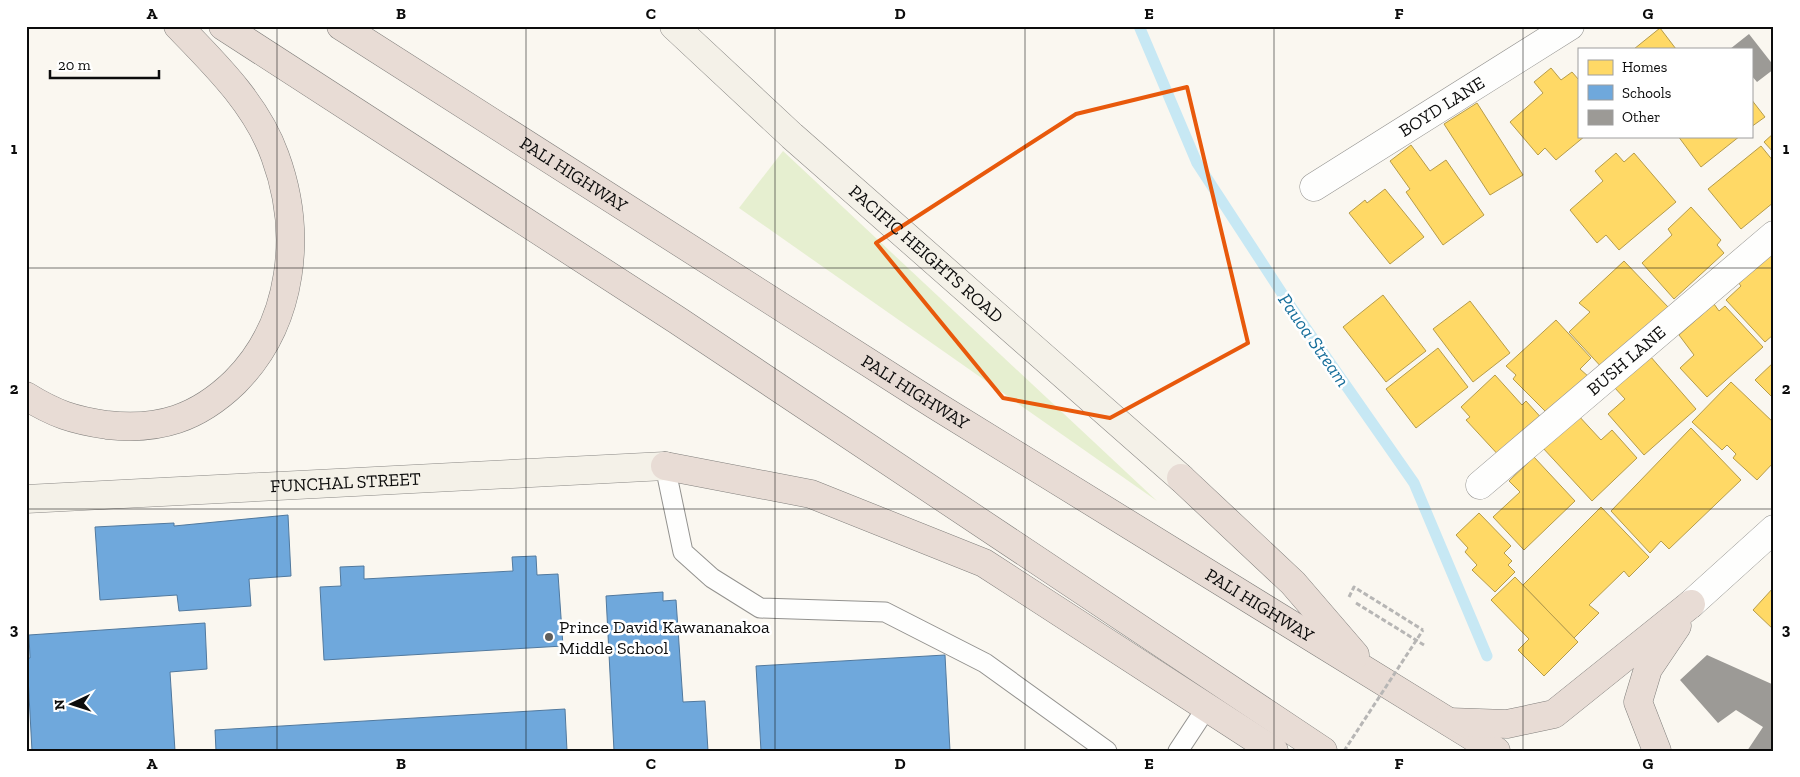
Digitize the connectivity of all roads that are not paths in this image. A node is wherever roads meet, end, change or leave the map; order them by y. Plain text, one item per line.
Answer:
1 (178, 26) edge
2 (223, 26) edge
3 (341, 26) edge
4 (674, 26) edge
5 (1570, 26) edge
6 (1314, 188) dead end
7 (1774, 235) edge
8 (26, 396) edge
9 (664, 466) junction
10 (1181, 478) joint
11 (1480, 485) dead end
12 (26, 499) edge
13 (1774, 529) edge
14 (1691, 604) junction
15 (1372, 675) junction
16 (1207, 707) junction
17 (1449, 722) junction
18 (1107, 751) edge
19 (1178, 751) edge
20 (1274, 751) edge
21 (1323, 751) edge
22 (1496, 751) edge
23 (1657, 751) edge

1 - 8 highway
2 - 21 highway
3 - 15 highway, PALI HIGHWAY
4 - 10 main road, PACIFIC HEIGHTS ROAD
5 - 6 street, BOYD LANE
7 - 11 street, BUSH LANE
9 - 12 main road, FUNCHAL STREET
9 - 16 highway
9 - 18 lane
10 - 15 highway
13 - 14 street
14 - 17 highway
14 - 23 highway
15 - 17 highway, PALI HIGHWAY
16 - 19 lane
16 - 20 highway
17 - 22 highway, PALI HIGHWAY

